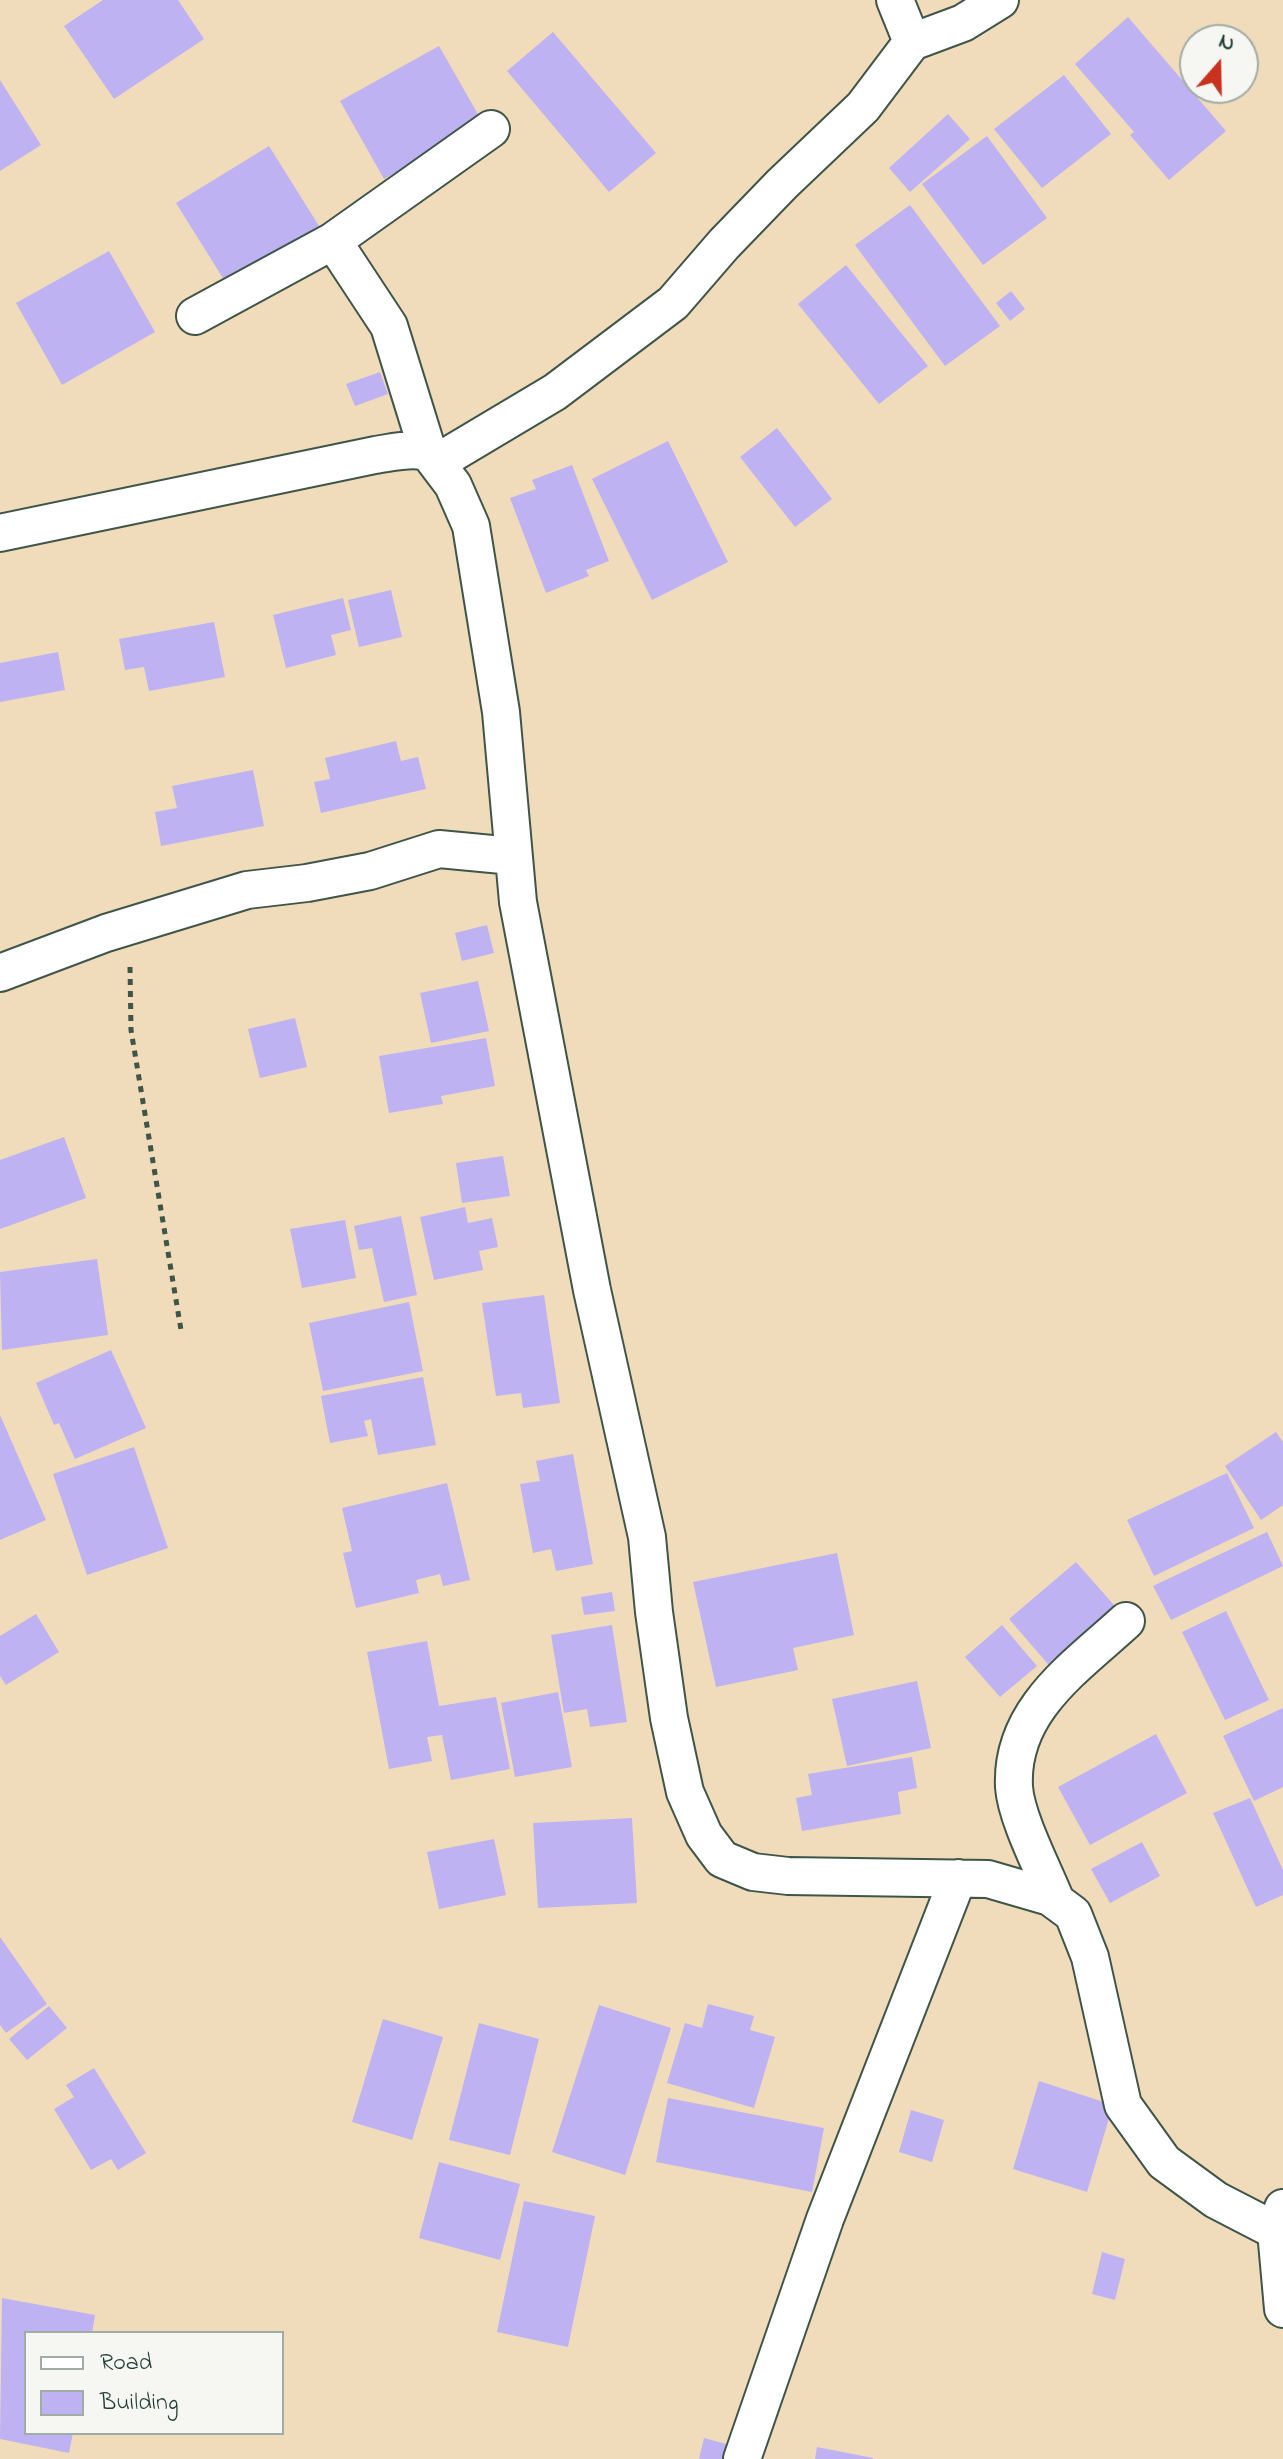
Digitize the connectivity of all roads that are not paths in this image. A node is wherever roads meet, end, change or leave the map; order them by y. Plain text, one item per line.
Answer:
1 (895, 0) edge
2 (1000, 0) edge
3 (912, 42) junction
4 (491, 129) dead end
5 (333, 241) junction
6 (195, 316) dead end
7 (441, 466) junction
8 (0, 533) edge
9 (513, 856) junction
10 (0, 973) edge
11 (1126, 1621) dead end
12 (958, 1878) junction
13 (1056, 1901) junction
14 (1280, 2219) edge
15 (1283, 2309) edge
16 (742, 2459) edge

1 - 3 street
2 - 3 street
3 - 7 street
4 - 5 street
5 - 6 street
5 - 7 street
7 - 8 street
7 - 9 street
9 - 10 street
9 - 12 street
11 - 13 street
12 - 13 street
12 - 16 street
13 - 14 street
14 - 15 street

